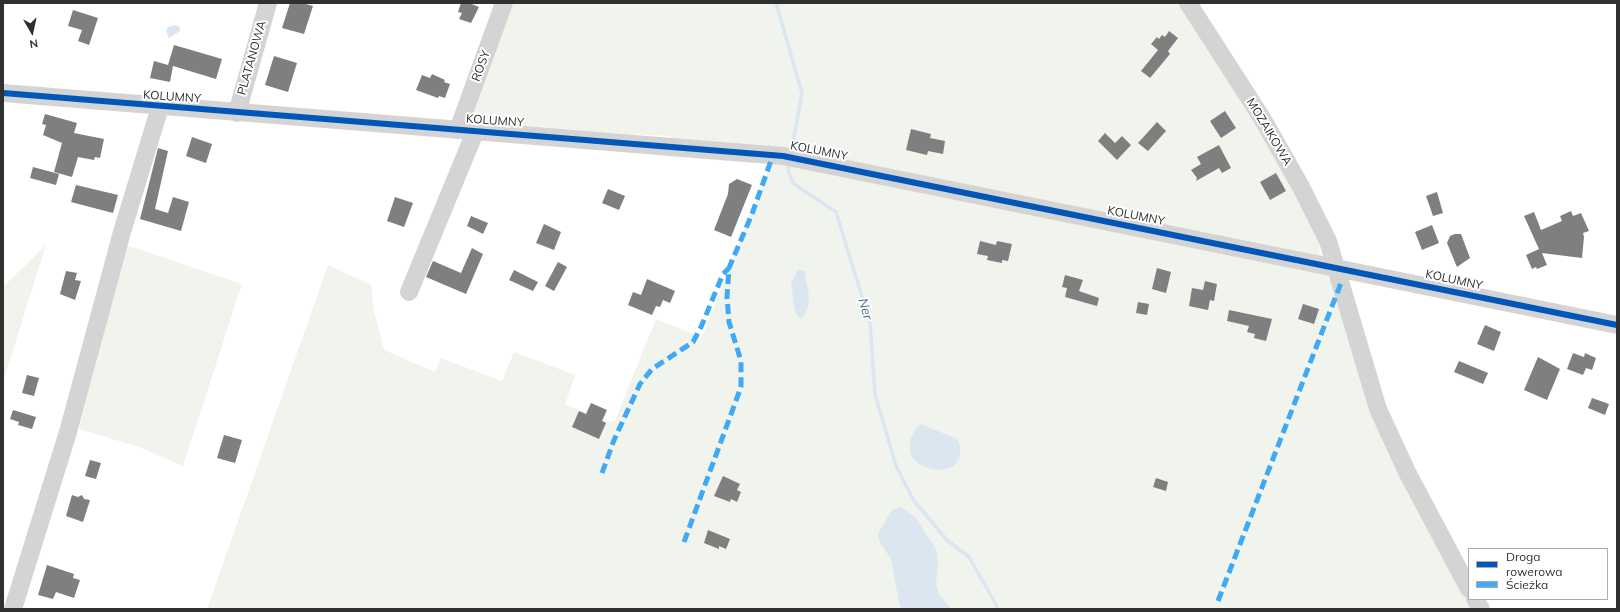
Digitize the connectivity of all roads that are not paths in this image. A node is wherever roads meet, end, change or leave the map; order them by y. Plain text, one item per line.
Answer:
1 (268, 3) edge
2 (504, 3) edge
3 (1188, 3) edge
4 (3, 94) edge
5 (160, 107) junction
6 (237, 113) junction
7 (466, 130) junction
8 (1336, 267) junction
9 (409, 292) dead end
10 (1617, 325) edge
11 (1468, 587) edge
12 (1476, 600) edge
13 (12, 609) edge
14 (1481, 609) edge

1 - 6 street, PLATANOWA
2 - 7 street, ROSY
3 - 8 street, MOZAIKOWA
4 - 5 street, KOLUMNY
5 - 6 street, KOLUMNY
5 - 13 street
6 - 7 street, KOLUMNY
7 - 8 street, KOLUMNY
7 - 9 street, ROSY
8 - 10 street, KOLUMNY
8 - 11 street, MOZAIKOWA
12 - 14 street

